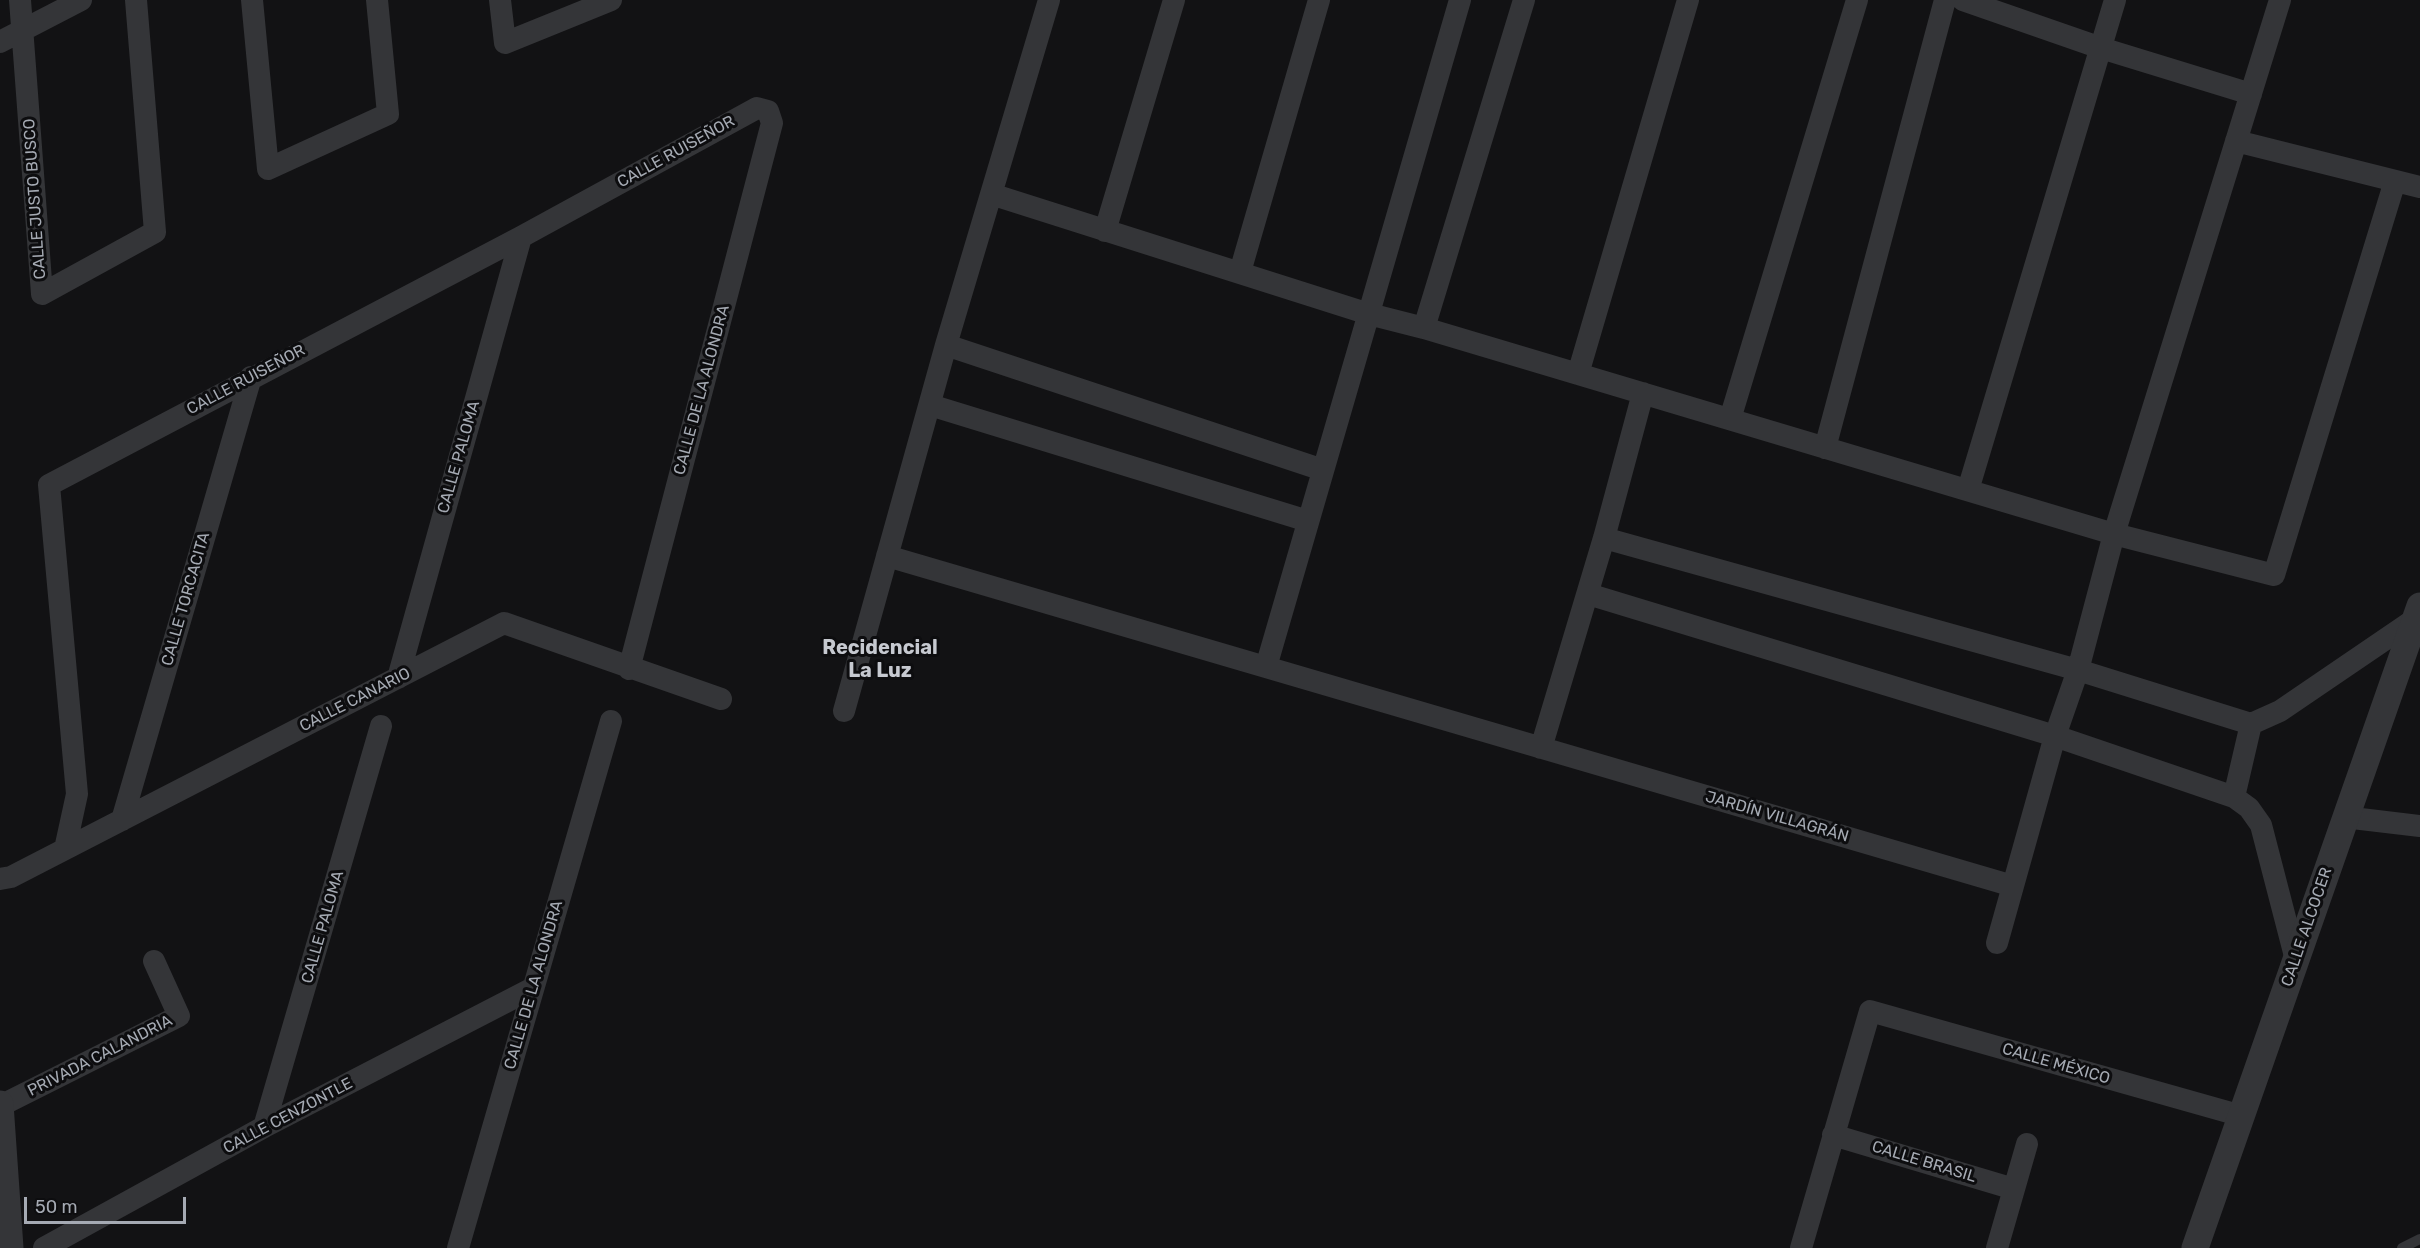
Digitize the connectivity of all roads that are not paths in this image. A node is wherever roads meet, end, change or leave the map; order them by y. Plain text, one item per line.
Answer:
1 (20, 0) edge
2 (81, 0) edge
3 (136, 0) edge
4 (252, 0) edge
5 (377, 0) edge
6 (500, 0) edge
7 (611, 0) edge
8 (1049, 0) edge
9 (1174, 0) edge
10 (1319, 0) edge
11 (1460, 0) edge
12 (1524, 0) edge
13 (1688, 0) edge
14 (1857, 0) edge
15 (1944, 0) edge
16 (1963, 0) edge
17 (2115, 0) edge
18 (2280, 0) edge
19 (23, 30) junction
20 (0, 42) edge
21 (2101, 48) junction
22 (2251, 94) junction
23 (768, 111) joint
24 (2236, 141) junction
25 (2395, 181) junction
26 (2420, 187) edge
27 (992, 194) junction
28 (1106, 231) junction
29 (521, 237) junction
30 (1240, 272) junction
31 (1369, 314) junction
32 (1424, 328) junction
33 (946, 345) junction
34 (1578, 374) junction
35 (251, 377) junction
36 (1643, 393) junction
37 (930, 405) junction
38 (1730, 419) junction
39 (1825, 447) junction
40 (1323, 470) junction
41 (1968, 490) junction
42 (1308, 521) junction
43 (2114, 534) junction
44 (1604, 538) junction
45 (887, 556) junction
46 (1588, 594) junction
47 (2418, 613) edge
48 (1266, 667) junction
49 (629, 669) junction
50 (2078, 670) junction
51 (398, 678) junction
52 (721, 699) dead end
53 (844, 711) dead end
54 (611, 721) dead end
55 (2251, 724) junction
56 (381, 726) dead end
57 (2055, 736) junction
58 (1541, 748) junction
59 (2234, 797) junction
60 (2344, 817) junction
61 (122, 820) junction
62 (2420, 826) edge
63 (65, 849) junction
64 (0, 879) edge
65 (2013, 886) junction
66 (1997, 943) dead end
67 (2296, 960) junction
68 (154, 961) dead end
69 (533, 988) junction
70 (0, 1105) edge
71 (2242, 1116) junction
72 (264, 1127) junction
73 (1833, 1135) junction
74 (2027, 1144) dead end
75 (2014, 1189) junction
76 (2420, 1239) edge
77 (10, 1248) edge
78 (44, 1248) edge
79 (458, 1248) edge
80 (1801, 1248) edge
81 (1997, 1248) edge
82 (2195, 1248) edge
83 (2402, 1248) edge

1 - 19 street
2 - 19 street
3 - 19 street, CALLE JUSTO BUSCO
4 - 5 street
6 - 7 street
8 - 27 street
9 - 28 street
10 - 30 street
11 - 31 street
12 - 32 street
13 - 34 street
14 - 38 street
15 - 39 street
16 - 21 street
17 - 21 street
18 - 22 street
19 - 20 street
21 - 22 street
21 - 41 street
22 - 24 street
23 - 29 street, CALLE RUISEÑOR
23 - 49 street, CALLE DE LA ALONDRA
24 - 25 street
24 - 43 street
25 - 26 street
25 - 43 street
27 - 28 street
27 - 33 street
28 - 30 street
29 - 35 street, CALLE RUISEÑOR
29 - 51 street, CALLE PALOMA
30 - 31 street
31 - 32 street
31 - 40 street
32 - 34 street
33 - 37 street
33 - 40 street
34 - 36 street
35 - 61 street, CALLE TORCACITA
35 - 63 street, CALLE RUISEÑOR
36 - 38 street
36 - 44 street
37 - 42 street
37 - 45 street
38 - 39 street
39 - 41 street
40 - 42 street
41 - 43 street
42 - 48 street
43 - 50 street
44 - 46 street
44 - 50 street
45 - 48 street, JARDÍN VILLAGRÁN
45 - 53 street
46 - 57 street
46 - 58 street
47 - 55 street
47 - 60 street, CALLE ALCOCER
48 - 58 street, JARDÍN VILLAGRÁN
49 - 51 street, CALLE CANARIO
49 - 52 street, CALLE CANARIO
50 - 55 street
50 - 57 street
51 - 61 street, CALLE CANARIO
54 - 69 street, CALLE DE LA ALONDRA
55 - 59 street
56 - 72 street, CALLE PALOMA
57 - 59 street
57 - 65 street
58 - 65 street, JARDÍN VILLAGRÁN
59 - 67 street
60 - 62 street
60 - 67 street, CALLE ALCOCER
61 - 63 street, CALLE CANARIO
63 - 64 street, CALLE CANARIO
65 - 66 street
67 - 71 street, CALLE ALCOCER
68 - 70 street, PRIVADA CALANDRIA
69 - 72 street, CALLE CENZONTLE
69 - 79 street, CALLE DE LA ALONDRA
70 - 77 street
71 - 73 street, CALLE MÉXICO
71 - 82 street, CALLE ALCOCER
72 - 78 street, CALLE CENZONTLE
73 - 75 street, CALLE BRASIL
73 - 80 street
74 - 75 street
75 - 81 street
76 - 83 lane

